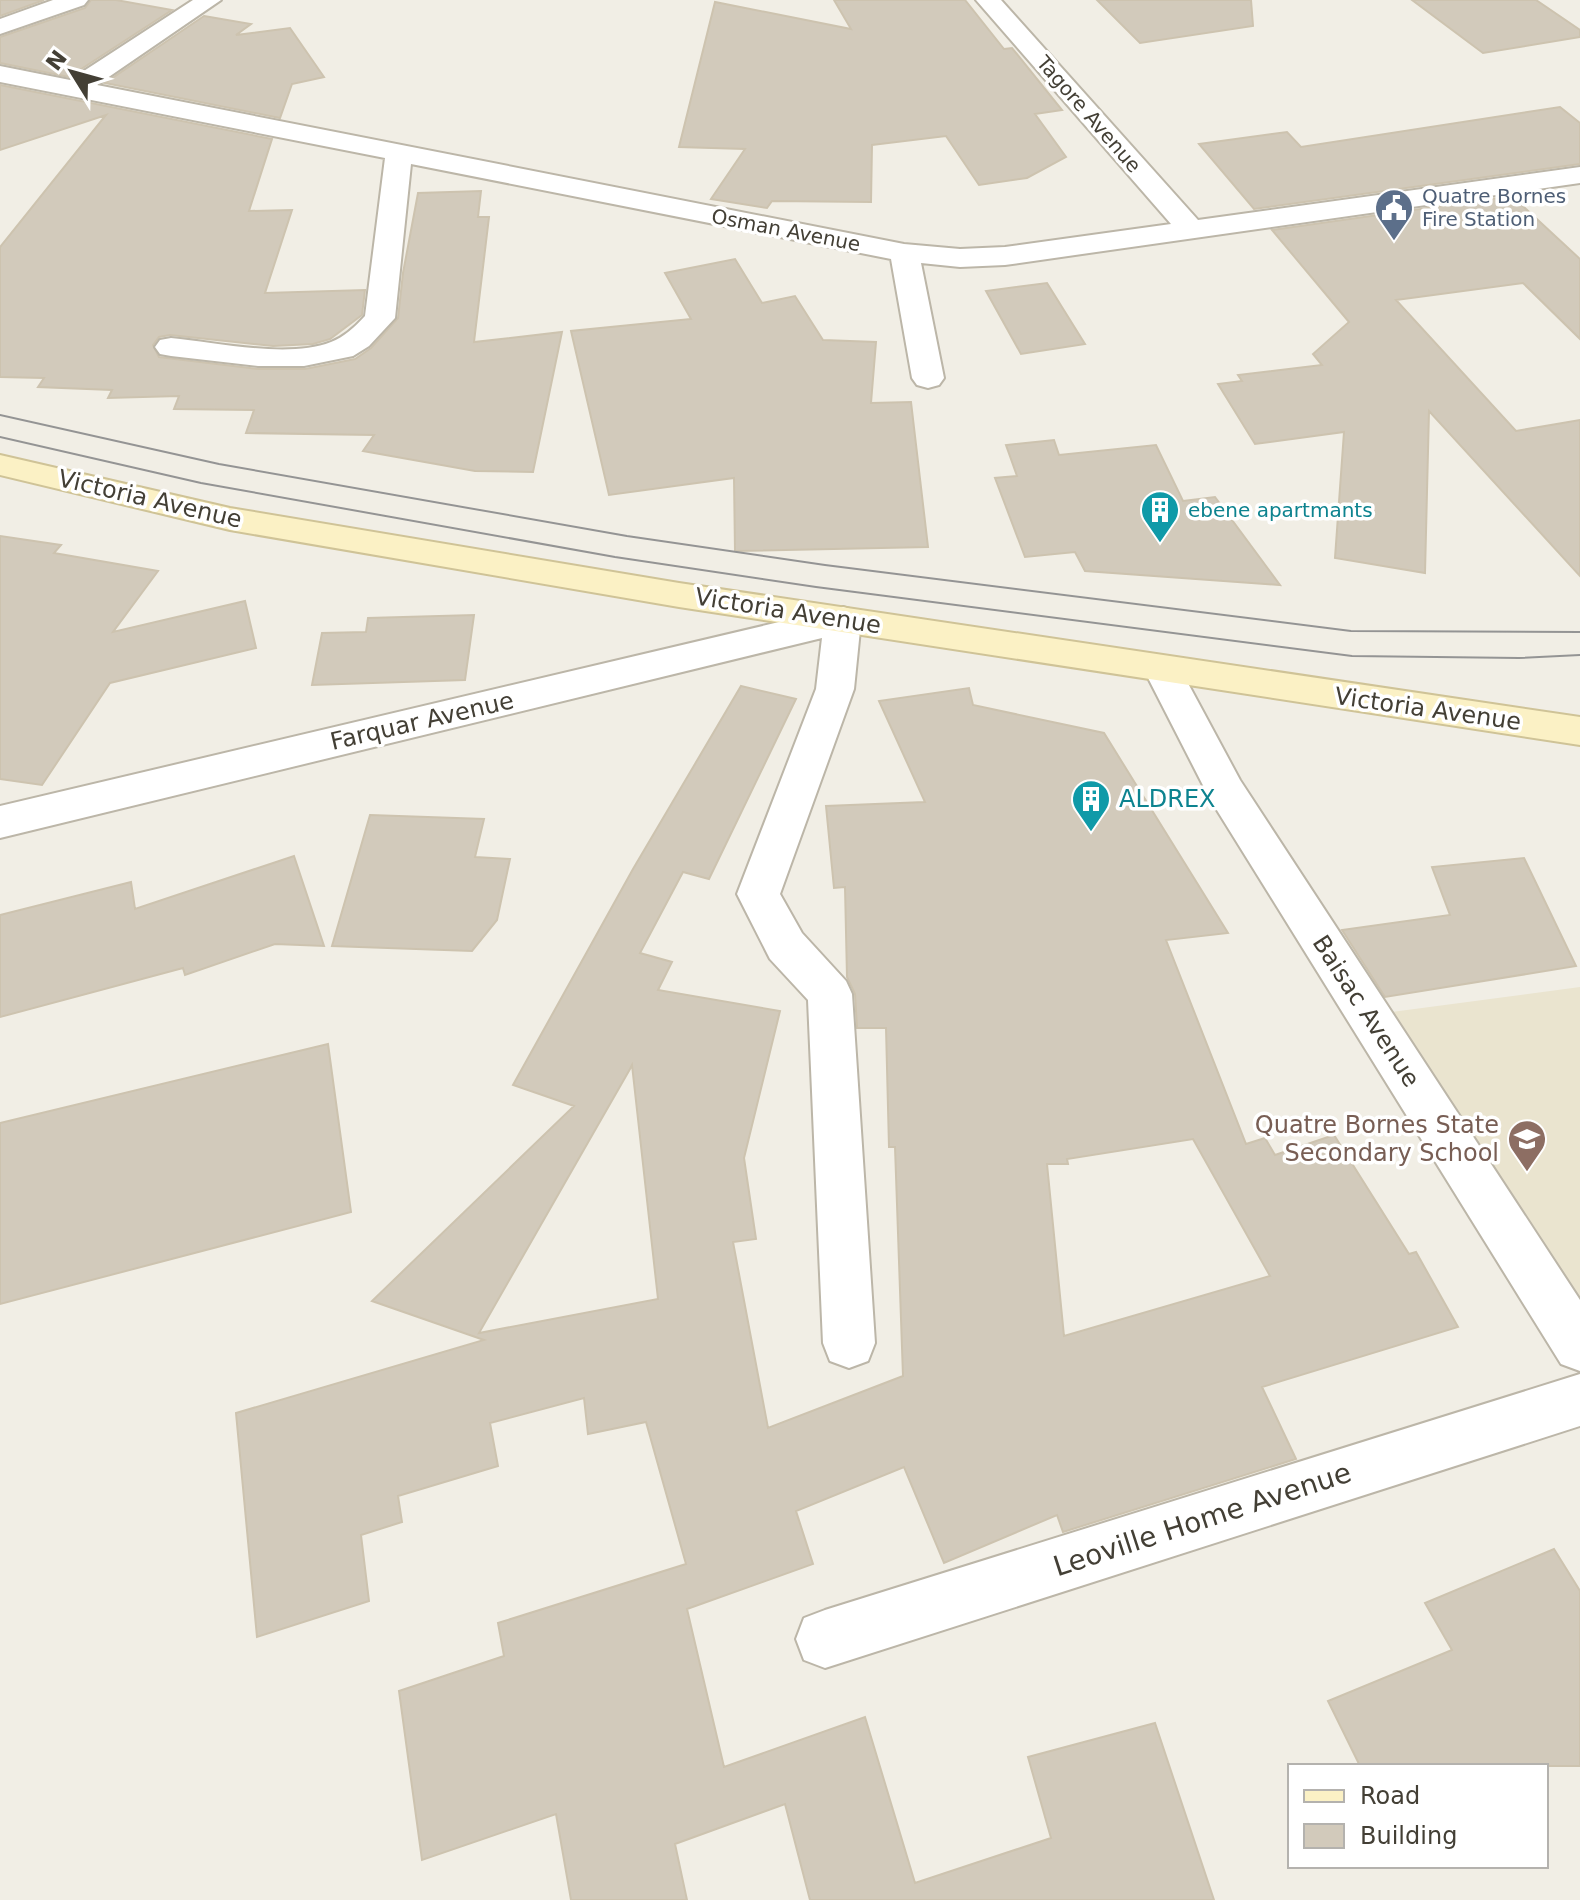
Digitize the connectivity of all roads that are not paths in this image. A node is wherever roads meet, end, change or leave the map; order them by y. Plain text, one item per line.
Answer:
1 (76, 0) edge
2 (209, 0) edge
3 (988, 0) edge
4 (0, 27) edge
5 (0, 74) edge
6 (76, 88) junction
7 (399, 153) junction
8 (1580, 175) edge
9 (1190, 228) junction
10 (904, 253) junction
11 (171, 347) dead end
12 (928, 378) dead end
13 (0, 465) edge
14 (843, 620) junction
15 (1163, 670) junction
16 (1580, 731) edge
17 (0, 822) edge
18 (849, 1343) dead end
19 (1580, 1346) edge
20 (1580, 1400) edge
21 (825, 1639) dead end

1 - 4 street
2 - 6 street
3 - 9 street, Tagore Avenue
5 - 6 street, Osman Avenue
6 - 7 street, Osman Avenue
7 - 10 street, Osman Avenue
7 - 11 street
8 - 9 street, Osman Avenue
9 - 10 street, Osman Avenue
10 - 12 street
13 - 14 main road, Victoria Avenue
14 - 15 main road, Victoria Avenue
14 - 17 street, Farquar Avenue
14 - 18 street
15 - 16 main road, Victoria Avenue
15 - 19 street, Baisac Avenue
20 - 21 street, Leoville Home Avenue

